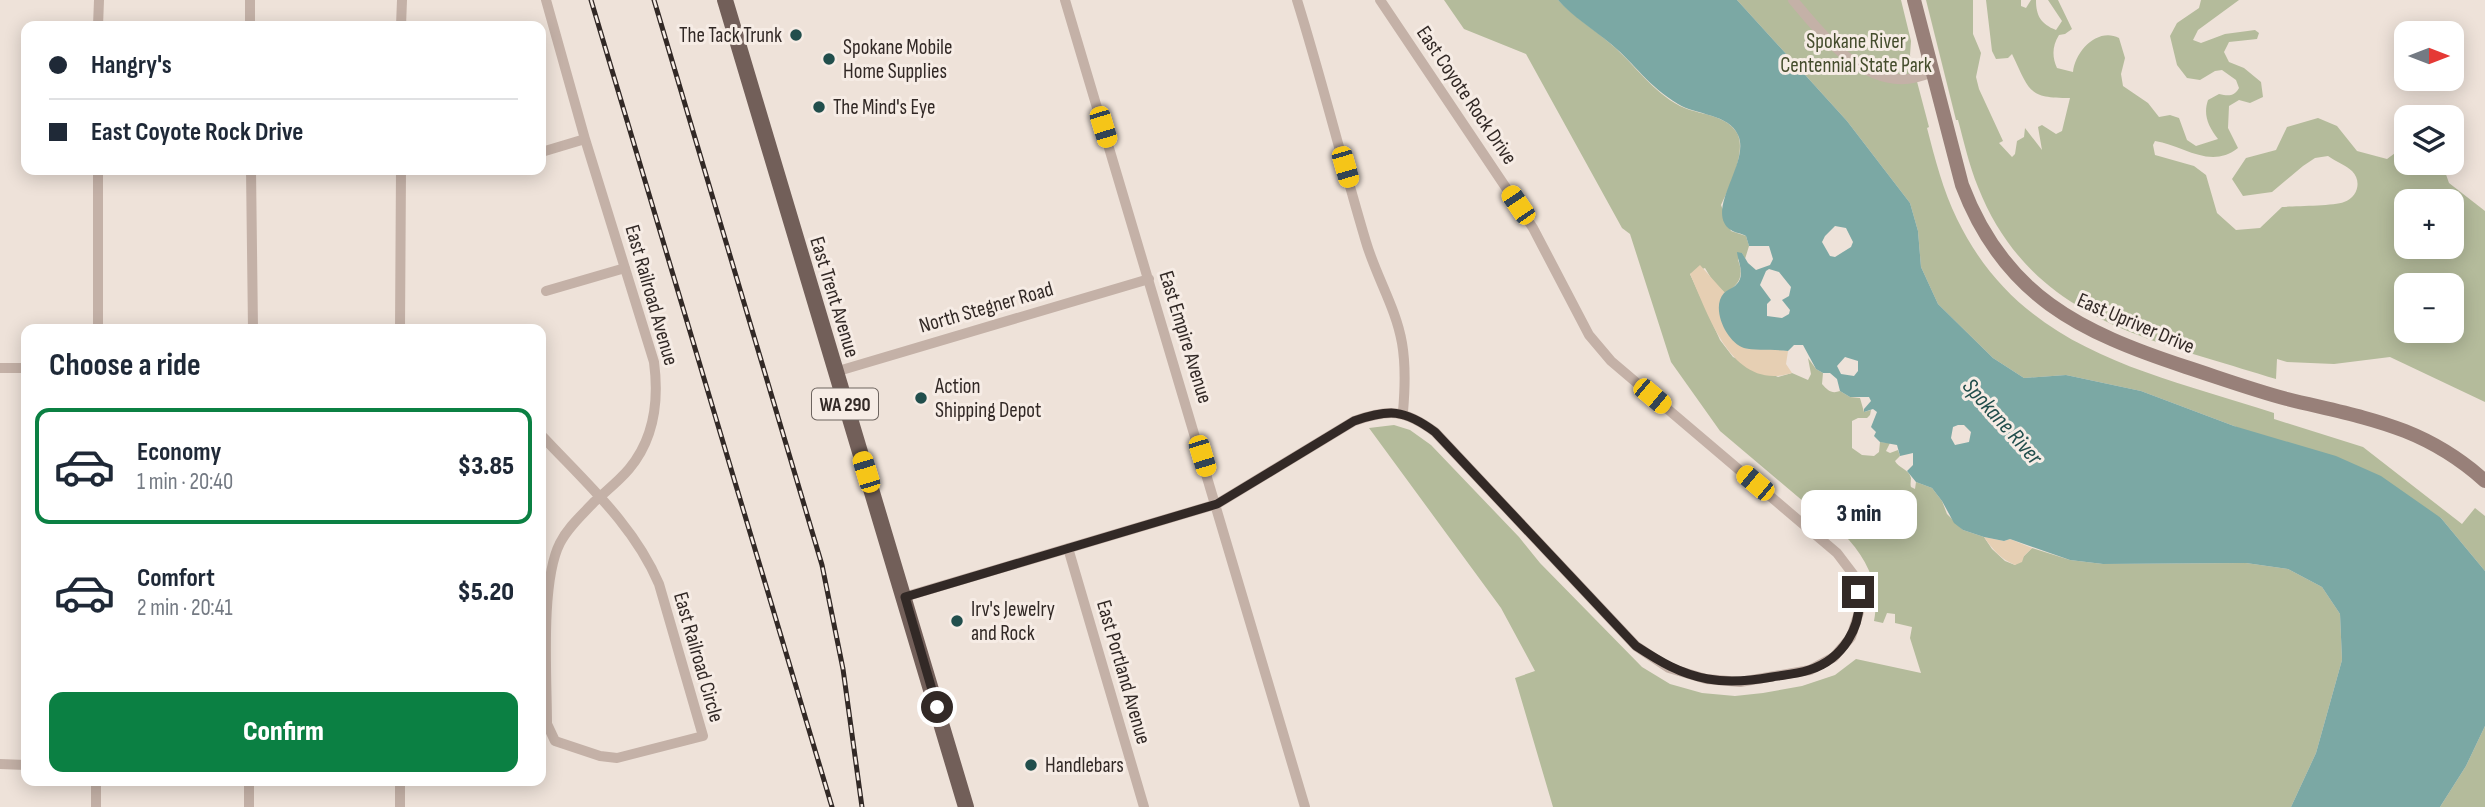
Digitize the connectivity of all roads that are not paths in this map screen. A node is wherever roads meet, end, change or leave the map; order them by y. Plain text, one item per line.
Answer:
1 (99, 0) edge
2 (250, 0) edge
3 (402, 0) edge
4 (545, 0) edge
5 (724, 0) edge
6 (1065, 0) edge
7 (1297, 0) edge
8 (1380, 0) edge
9 (1793, 0) edge
10 (1914, 0) edge
11 (99, 21) edge
12 (250, 21) edge
13 (401, 21) edge
14 (1931, 73) junction
15 (585, 139) junction
16 (546, 151) edge
17 (98, 175) edge
18 (251, 175) edge
19 (401, 175) edge
20 (625, 268) junction
21 (1149, 279) junction
22 (546, 291) dead end
23 (98, 324) edge
24 (253, 324) edge
25 (400, 324) edge
26 (0, 368) edge
27 (21, 368) edge
28 (835, 372) junction
29 (1403, 412) junction
30 (546, 440) edge
31 (2485, 481) edge
32 (600, 497) junction
33 (1217, 504) junction
34 (1068, 548) junction
35 (905, 597) junction
36 (555, 741) joint
37 (0, 764) edge
38 (21, 765) edge
39 (96, 786) edge
40 (249, 786) edge
41 (400, 786) edge
42 (96, 807) edge
43 (249, 807) edge
44 (400, 807) edge
45 (967, 807) edge
46 (1144, 807) edge
47 (1306, 807) edge

1 - 11 street
2 - 12 street
3 - 13 street
4 - 15 street, East Railroad Avenue
5 - 28 main road, East Trent Avenue / WA 290
6 - 21 street, East Empire Avenue
7 - 29 street
8 - 29 street, East Coyote Rock Drive
9 - 14 street
10 - 14 street, East Upriver Drive
14 - 31 street, East Upriver Drive
15 - 16 street
15 - 20 street, East Railroad Avenue
17 - 23 street
18 - 24 street
19 - 25 street
20 - 22 street
20 - 32 street, East Railroad Avenue
21 - 28 street, North Stegner Road
21 - 33 street, East Empire Avenue
26 - 27 street
28 - 35 main road, East Trent Avenue / WA 290
29 - 33 street
30 - 32 street
32 - 36 street, East Railroad Avenue
32 - 36 street, East Railroad Circle
33 - 34 street
33 - 47 street, East Empire Avenue
34 - 35 street
34 - 46 street, East Portland Avenue
35 - 45 main road, East Trent Avenue / WA 290
37 - 38 street
39 - 42 street
40 - 43 street
41 - 44 street

